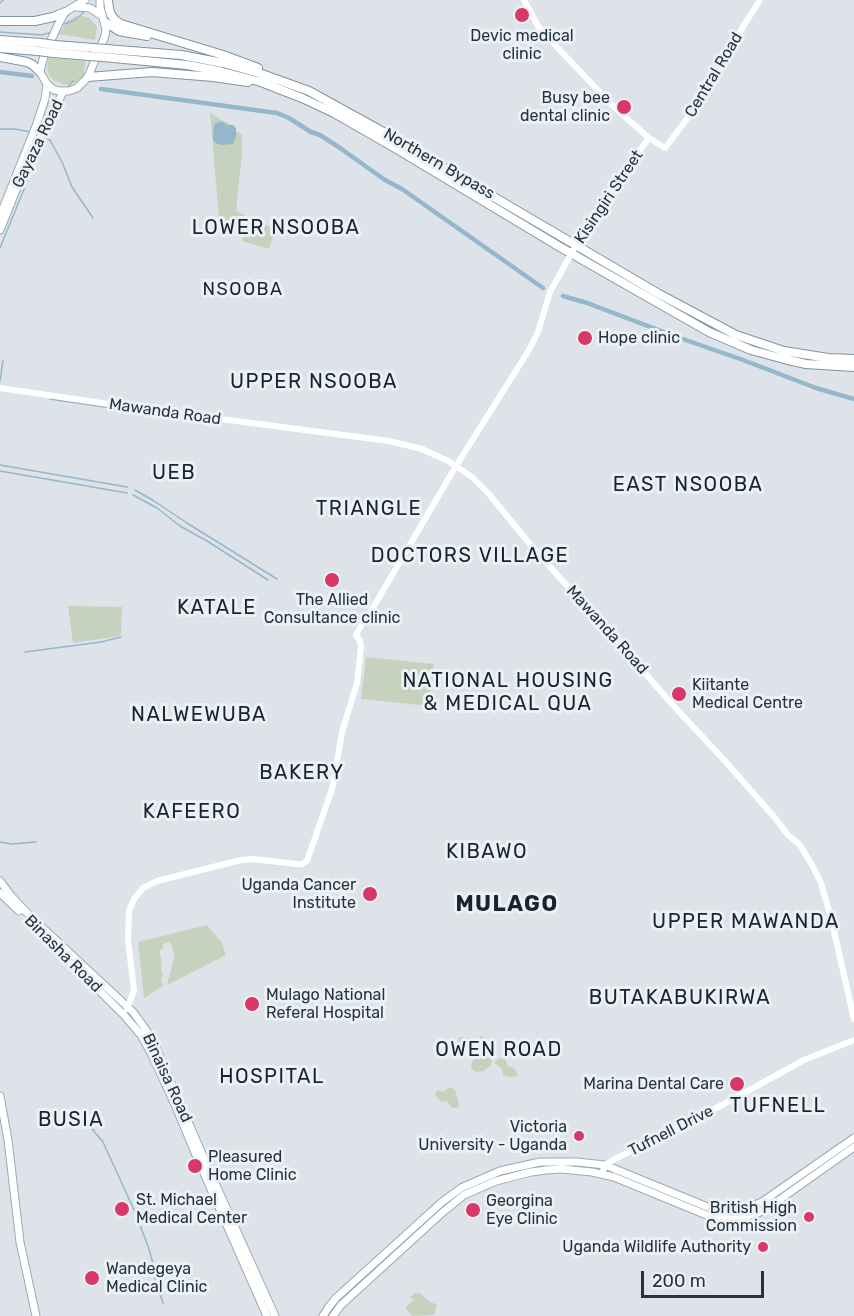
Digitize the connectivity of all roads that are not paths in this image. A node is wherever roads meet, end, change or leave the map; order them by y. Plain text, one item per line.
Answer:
1 (85, 0) edge
2 (100, 0) edge
3 (108, 0) edge
4 (524, 0) edge
5 (760, 0) edge
6 (74, 8) junction
7 (65, 12) junction
8 (104, 19) junction
9 (0, 21) edge
10 (0, 40) edge
11 (181, 42) junction
12 (40, 47) junction
13 (0, 48) edge
14 (54, 49) junction
15 (0, 57) edge
16 (40, 72) junction
17 (88, 77) junction
18 (261, 82) junction
19 (46, 84) junction
20 (309, 91) junction
21 (63, 92) junction
22 (649, 138) junction
23 (0, 216) edge
24 (0, 230) edge
25 (854, 359) edge
26 (854, 367) edge
27 (0, 388) edge
28 (456, 466) junction
29 (0, 881) edge
30 (0, 894) edge
31 (128, 1006) junction
32 (124, 1015) junction
33 (854, 1018) edge
34 (854, 1040) edge
35 (0, 1096) edge
36 (854, 1138) edge
37 (854, 1147) edge
38 (616, 1159) junction
39 (605, 1165) junction
40 (602, 1174) junction
41 (617, 1174) junction
42 (440, 1209) junction
43 (36, 1316) edge
44 (267, 1316) edge
45 (275, 1316) edge
46 (323, 1316) edge
47 (333, 1316) edge

1 - 6 main road
2 - 8 main road
3 - 11 highway
4 - 22 street
5 - 22 street, Central Road
6 - 7 main road
6 - 8 main road
7 - 9 highway
7 - 16 main road
8 - 11 highway
8 - 17 main road
10 - 12 highway, Northern Bypass
11 - 20 highway
12 - 13 highway, Northern Bypass
12 - 14 highway, Northern Bypass, bridge
14 - 18 highway, Northern Bypass, bridge
14 - 20 highway, Northern Bypass, bridge
15 - 16 highway
16 - 19 main road
17 - 18 highway
17 - 21 main road
18 - 26 highway, Northern Bypass
19 - 21 main road
19 - 23 main road, Gayaza Road
20 - 25 highway, Northern Bypass
21 - 24 main road, Gayaza Road
22 - 28 street, Kisingiri Street, bridge
27 - 28 street, Mawanda Road
28 - 31 street, Kisingiri Street
28 - 33 street, Mawanda Road
29 - 31 main road, Binaisa Road
30 - 32 main road, Binasha Road
31 - 32 street
31 - 45 main road, Binaisa Road
32 - 44 main road, Binaisa Road
34 - 38 street, Tufnell Drive
35 - 43 main road
36 - 41 main road
37 - 41 main road
38 - 39 street, Tufnell Drive
38 - 41 street, Tufnell Drive
39 - 40 street
39 - 41 main road
39 - 42 main road
40 - 41 main road
40 - 42 main road
42 - 46 main road
42 - 47 main road

